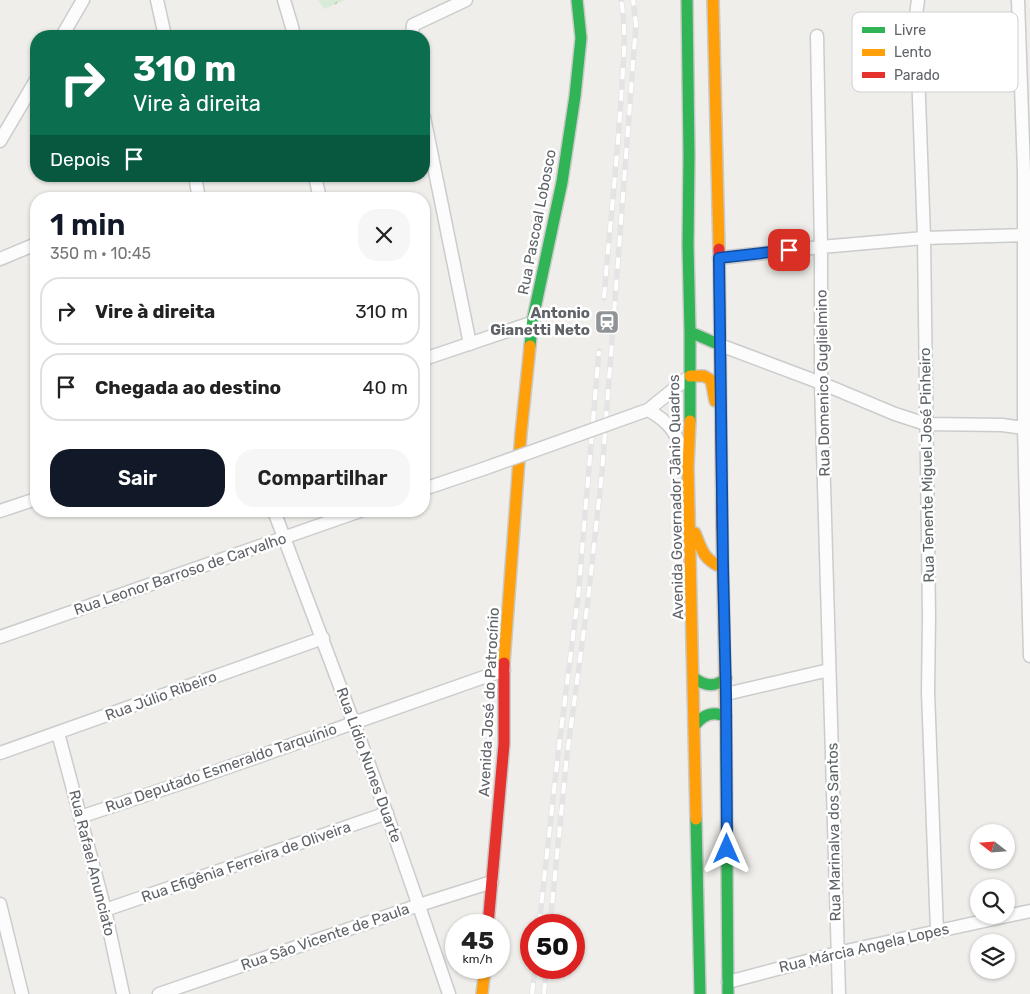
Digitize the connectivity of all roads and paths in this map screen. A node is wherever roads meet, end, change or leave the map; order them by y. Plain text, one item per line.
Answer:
1 (83, 0) edge
2 (157, 0) edge
3 (284, 0) edge
4 (466, 0) edge
5 (577, 0) edge
6 (688, 0) edge
7 (713, 0) edge
8 (1018, 0) edge
9 (66, 30) edge
10 (164, 30) edge
11 (293, 30) edge
12 (414, 30) edge
13 (817, 36) dead end
14 (30, 90) edge
15 (919, 92) edge
16 (0, 141) edge
17 (430, 146) edge
18 (1030, 160) edge
19 (1024, 172) junction
20 (1025, 236) junction
21 (924, 238) junction
22 (30, 246) edge
23 (822, 246) junction
24 (719, 258) junction
25 (0, 259) edge
26 (534, 322) junction
27 (690, 332) junction
28 (470, 344) junction
29 (720, 345) junction
30 (430, 357) edge
31 (690, 376) junction
32 (821, 383) junction
33 (645, 411) junction
34 (926, 424) junction
35 (1027, 429) edge
36 (721, 443) junction
37 (688, 467) junction
38 (517, 480) joint
39 (430, 488) edge
40 (30, 501) edge
41 (0, 511) edge
42 (276, 517) edge
43 (343, 517) edge
44 (690, 518) junction
45 (284, 538) junction
46 (723, 568) junction
47 (0, 637) edge
48 (323, 638) junction
49 (1030, 656) edge
50 (504, 670) junction
51 (829, 670) junction
52 (694, 678) junction
53 (726, 678) junction
54 (726, 694) junction
55 (726, 717) junction
56 (354, 723) junction
57 (695, 725) junction
58 (58, 733) junction
59 (0, 753) edge
60 (387, 813) junction
61 (80, 817) junction
62 (492, 882) junction
63 (0, 904) edge
64 (419, 905) junction
65 (105, 910) junction
66 (1030, 911) edge
67 (489, 914) edge
68 (937, 931) junction
69 (837, 953) junction
70 (484, 979) edge
71 (728, 988) edge
72 (22, 994) edge
73 (123, 994) edge
74 (159, 994) edge
75 (448, 994) edge
76 (482, 994) edge
77 (700, 994) edge
78 (839, 994) edge

1 - 9 street
2 - 10 street
3 - 11 street
4 - 12 street
5 - 26 main road, Rua Pascoal Lobosco
6 - 27 main road, Avenida Governador Jânio Quadros
7 - 24 main road
8 - 19 street
13 - 23 street, Rua Domenico Guglielmino
14 - 16 street
15 - 21 street, Rua Tenente Miguel José Pinheiro
17 - 28 street
18 - 19 street
19 - 20 street
20 - 21 street
20 - 35 street
21 - 23 street
21 - 34 street, Rua Tenente Miguel José Pinheiro
22 - 25 street
23 - 24 street
23 - 32 street, Rua Domenico Guglielmino
24 - 29 main road
26 - 28 street
26 - 38 main road, Rua Pascoal Lobosco
27 - 29 main road
27 - 31 main road, Avenida Governador Jânio Quadros
28 - 30 street
29 - 32 street
29 - 36 main road
31 - 33 street
31 - 36 main road
31 - 37 main road, Avenida Governador Jânio Quadros
32 - 34 street
32 - 51 street, Rua Domenico Guglielmino
33 - 37 street
33 - 39 street, bridge
34 - 35 street
34 - 68 street, Rua Tenente Miguel José Pinheiro
35 - 49 street
36 - 46 main road
37 - 44 main road, Avenida Governador Jânio Quadros
38 - 50 main road, Avenida José do Patrocínio
40 - 41 street
42 - 45 street, Rua Lídio Nunes Duarte
43 - 45 street, Rua Leonor Barroso de Carvalho
44 - 46 main road
44 - 52 main road, Avenida Governador Jânio Quadros
45 - 47 street, Rua Leonor Barroso de Carvalho
45 - 48 street, Rua Lídio Nunes Duarte
46 - 53 main road
48 - 56 street, Rua Lídio Nunes Duarte
48 - 58 street, Rua Júlio Ribeiro
50 - 56 street, Rua Deputado Esmeraldo Tarquínio
50 - 62 main road, Avenida José do Patrocínio
51 - 54 street
51 - 69 street, Rua Marinalva dos Santos
52 - 53 main road
52 - 57 main road, Avenida Governador Jânio Quadros
53 - 54 main road
54 - 55 main road
55 - 57 main road
55 - 71 main road
56 - 60 street, Rua Lídio Nunes Duarte
56 - 61 street, Rua Deputado Esmeraldo Tarquínio
57 - 77 main road, Avenida Governador Jânio Quadros
58 - 59 street, Rua Júlio Ribeiro
58 - 61 street, Rua Rafael Anunciato
60 - 64 street, Rua Lídio Nunes Duarte
60 - 65 street, Rua Efigênia Ferreira de Oliveira
61 - 65 street, Rua Rafael Anunciato
62 - 64 street, Rua São Vicente de Paula
62 - 67 main road, Avenida José do Patrocínio
63 - 72 street
64 - 74 street, Rua São Vicente de Paula
64 - 75 street, Rua Lídio Nunes Duarte
65 - 73 street, Rua Rafael Anunciato
66 - 68 street, Rua Márcia Angela Lopes
68 - 69 street, Rua Márcia Angela Lopes
69 - 71 street, Rua Márcia Angela Lopes
69 - 78 street, Rua Marinalva dos Santos
70 - 76 main road

